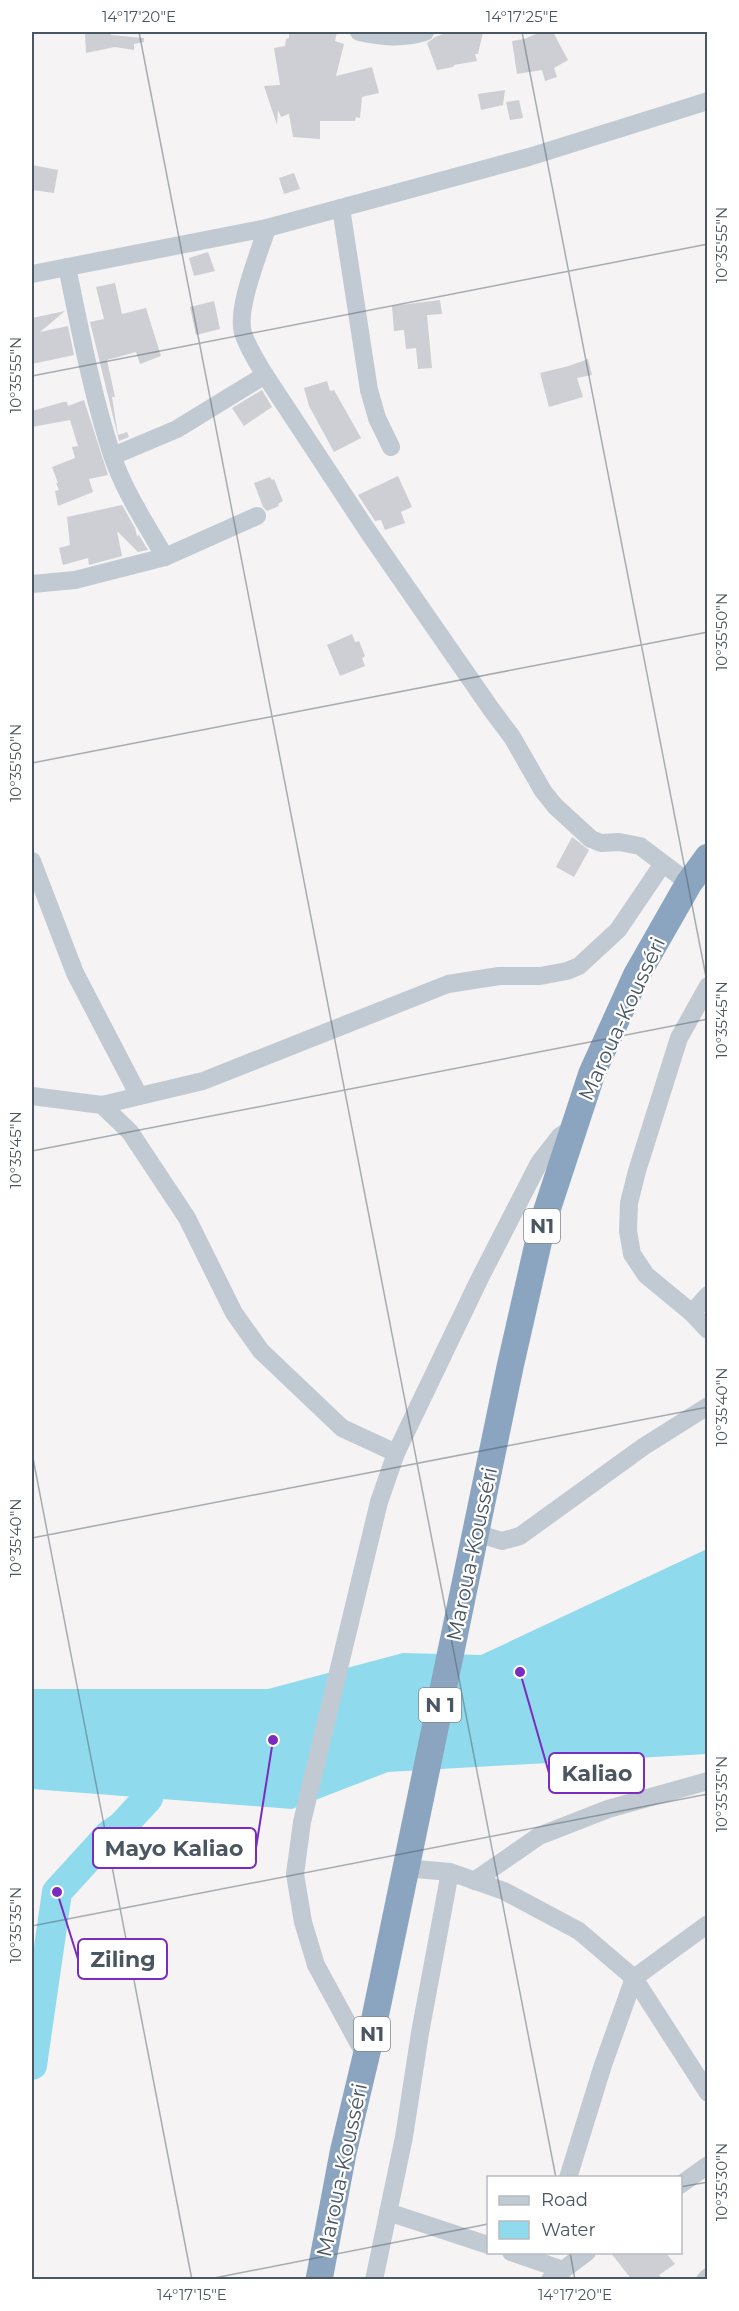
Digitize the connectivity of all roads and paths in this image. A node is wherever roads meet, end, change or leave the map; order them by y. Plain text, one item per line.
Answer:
1 (359, 32) edge
2 (425, 32) edge
3 (708, 101) edge
4 (341, 208) junction
5 (267, 228) junction
6 (68, 267) junction
7 (32, 274) edge
8 (265, 375) junction
9 (391, 447) dead end
10 (112, 456) junction
11 (257, 516) dead end
12 (165, 557) junction
13 (32, 584) edge
14 (708, 857) edge
15 (32, 861) edge
16 (662, 865) junction
17 (689, 884) junction
18 (708, 986) edge
19 (32, 1096) edge
20 (139, 1096) junction
21 (102, 1105) junction
22 (574, 1127) junction
23 (708, 1295) edge
24 (692, 1312) junction
25 (708, 1330) edge
26 (708, 1406) edge
27 (396, 1453) junction
28 (476, 1533) junction
29 (457, 1623) joint
30 (708, 1781) edge
31 (423, 1788) joint
32 (405, 1868) junction
33 (450, 1872) junction
34 (474, 1881) junction
35 (708, 1924) edge
36 (634, 1978) junction
37 (366, 2057) junction
38 (708, 2093) edge
39 (708, 2165) edge
40 (569, 2176) edge
41 (682, 2184) edge
42 (388, 2212) junction
43 (487, 2244) edge
44 (517, 2254) edge
45 (586, 2254) edge
46 (542, 2258) edge
47 (557, 2275) edge
48 (319, 2280) edge
49 (374, 2280) edge

1 - 2 street
3 - 4 street
4 - 5 street
4 - 9 street
5 - 6 street
5 - 8 street
6 - 7 street
6 - 10 street
8 - 10 street
8 - 16 street
10 - 12 street
11 - 12 street
12 - 13 street
14 - 17 highway, Maroua-Kousséri / N1
15 - 20 street
16 - 17 street
16 - 20 street
17 - 22 highway, Maroua-Kousséri / N1
18 - 24 street
19 - 21 street
20 - 21 street
21 - 27 street
22 - 27 street
22 - 28 highway, Maroua-Kousséri / N1
23 - 24 street
24 - 25 street
26 - 28 street
27 - 37 street
28 - 29 highway, Maroua-Kousséri / N1
29 - 31 highway, Maroua-Kousséri / N 1
30 - 34 street
31 - 32 highway, Maroua-Kousséri / N1
32 - 33 street
32 - 37 highway, Maroua-Kousséri / N1
33 - 34 street
33 - 42 street
34 - 36 street
35 - 36 street
36 - 38 street
36 - 40 street
37 - 48 highway, Maroua-Kousséri / N1
39 - 41 street
42 - 43 street
42 - 49 street
44 - 46 street
45 - 47 street
46 - 47 street

